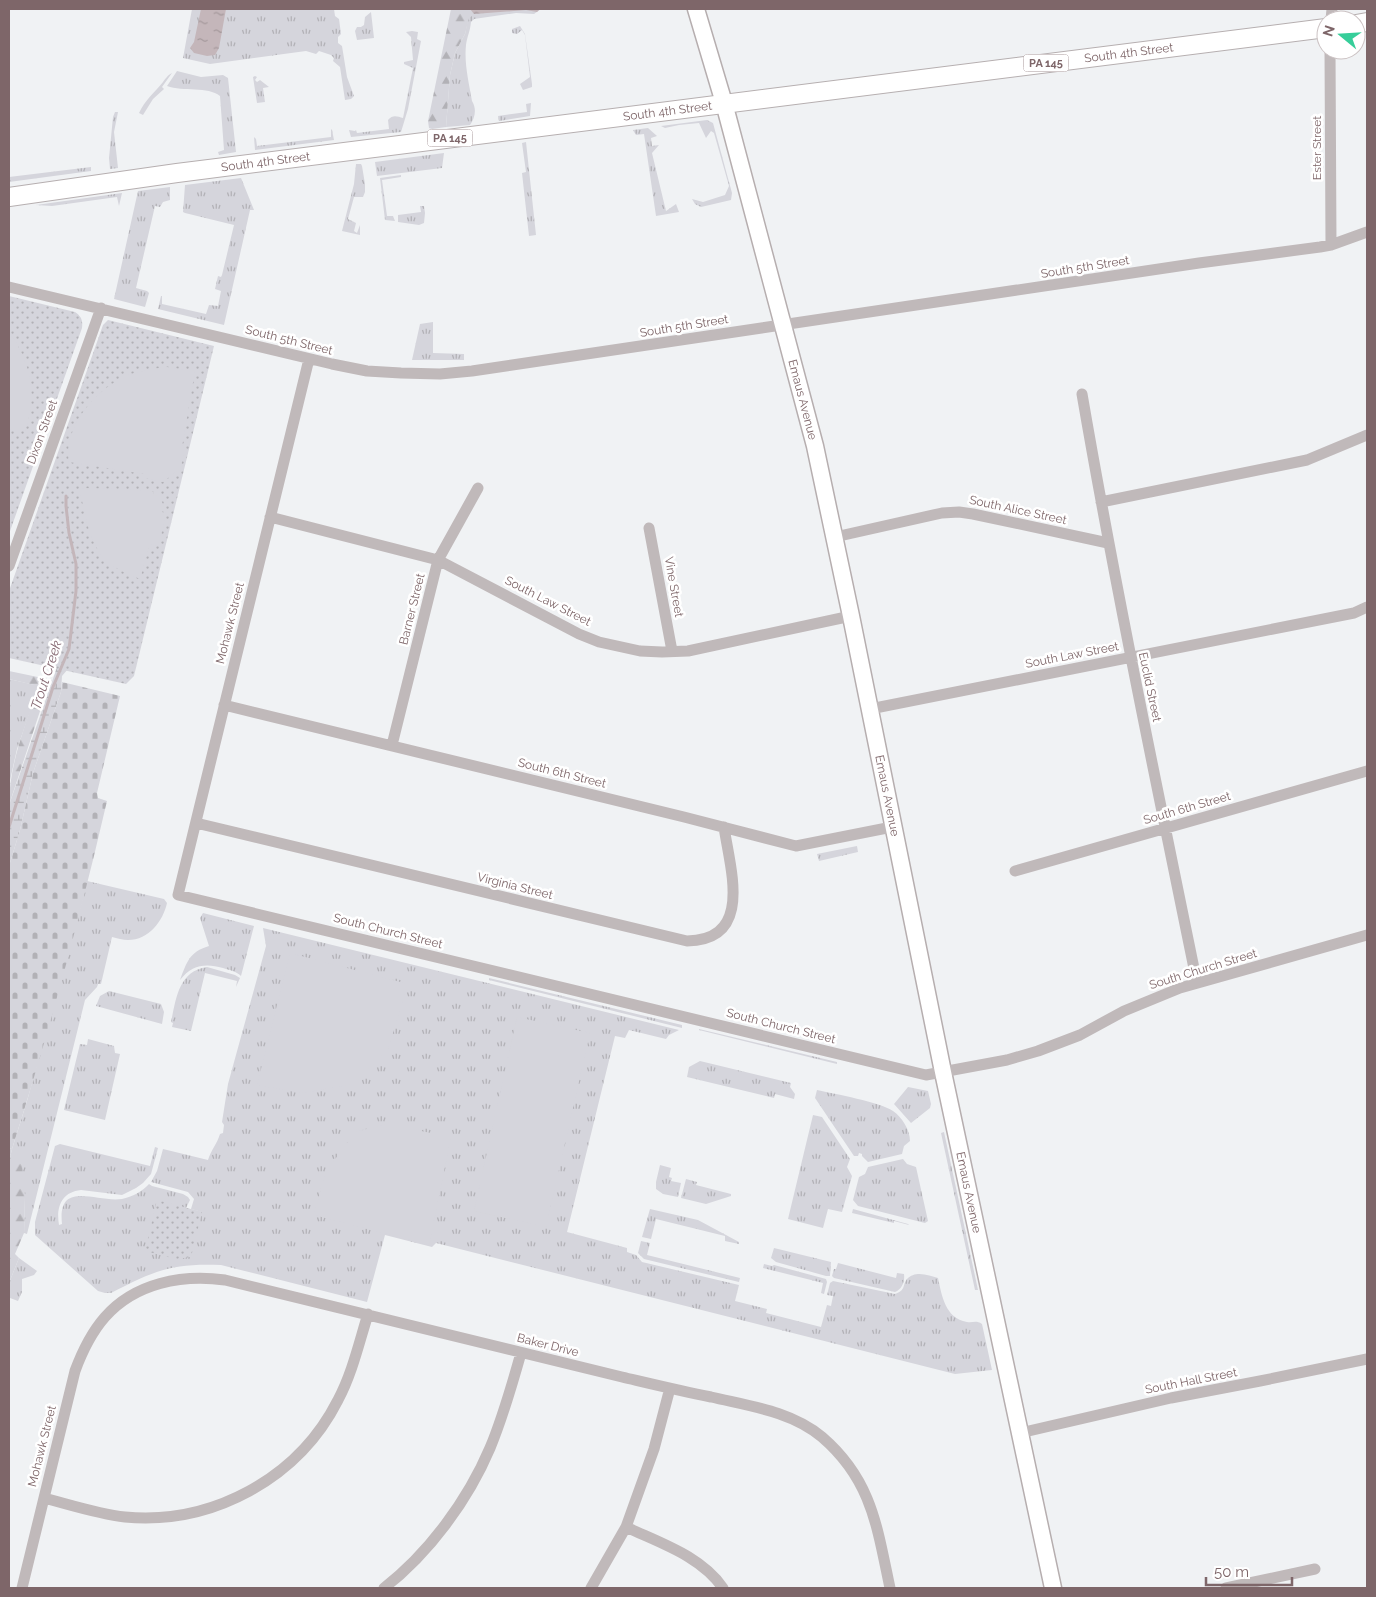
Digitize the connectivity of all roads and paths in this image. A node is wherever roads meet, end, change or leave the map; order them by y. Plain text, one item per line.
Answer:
1 (696, 9) edge
2 (1316, 29) edge
3 (1330, 60) edge
4 (724, 103) junction
5 (9, 197) edge
6 (1367, 234) edge
7 (1331, 245) junction
8 (9, 287) edge
9 (101, 308) junction
10 (783, 325) junction
11 (309, 359) junction
12 (1082, 394) dead end
13 (1367, 435) edge
14 (478, 488) dead end
15 (1101, 502) junction
16 (270, 517) junction
17 (649, 528) dead end
18 (834, 537) junction
19 (1108, 544) junction
20 (438, 560) junction
21 (9, 566) edge
22 (1367, 607) edge
23 (852, 616) junction
24 (672, 652) junction
25 (1130, 658) junction
26 (224, 705) junction
27 (870, 709) junction
28 (392, 746) junction
29 (1367, 771) edge
30 (196, 823) junction
31 (724, 827) junction
32 (892, 827) junction
33 (1166, 829) junction
34 (1015, 871) dead end
35 (178, 894) joint
36 (1367, 935) edge
37 (1196, 983) junction
38 (943, 1072) junction
39 (368, 1314) junction
40 (105, 1317) joint
41 (521, 1353) junction
42 (1367, 1359) edge
43 (670, 1388) junction
44 (1020, 1433) junction
45 (44, 1498) junction
46 (626, 1527) junction
47 (1316, 1569) dead end
48 (22, 1588) edge
49 (384, 1588) edge
50 (591, 1588) edge
51 (722, 1588) edge
52 (890, 1588) edge
53 (1053, 1588) edge
54 (1226, 1588) edge

1 - 4 main road, Emaus Avenue
2 - 4 main road, South 4th Street / PA 145
3 - 7 street, Ester Street
4 - 5 main road, South 4th Street / PA 145
4 - 10 main road, Emaus Avenue
6 - 7 street, South 5th Street
7 - 10 street, South 5th Street
8 - 9 street, South 5th Street
9 - 11 street, South 5th Street
9 - 21 street, Dixon Street
10 - 11 street, South 5th Street
10 - 18 main road, Emaus Avenue
11 - 16 street, Mohawk Street
12 - 15 street, Euclid Street
13 - 15 street
14 - 20 street, Barner Street
15 - 19 street, Euclid Street
16 - 20 street, South Law Street
16 - 26 street, Mohawk Street
17 - 24 street, Vine Street
18 - 19 street, South Alice Street
18 - 23 main road, Emaus Avenue
19 - 25 street, Euclid Street
20 - 24 street, South Law Street
20 - 28 street, Barner Street
22 - 25 street, South Law Street
23 - 24 street, South Law Street
23 - 27 main road, Emaus Avenue
25 - 27 street, South Law Street
25 - 33 street, Euclid Street
26 - 28 street, South 6th Street
26 - 30 street, Mohawk Street
27 - 32 main road, Emaus Avenue
28 - 31 street, South 6th Street
29 - 33 street, South 6th Street
30 - 31 street, Virginia Street
30 - 35 street, Mohawk Street
31 - 32 street, South 6th Street
32 - 38 main road, Emaus Avenue
33 - 34 street, South 6th Street
33 - 37 street, Euclid Street
35 - 38 street, South Church Street
36 - 37 street, South Church Street
37 - 38 street, South Church Street
38 - 44 main road, Emaus Avenue
39 - 40 street, Baker Drive
39 - 41 street, Baker Drive
39 - 45 street
40 - 45 street, Mohawk Street
41 - 43 street, Baker Drive
41 - 49 street
42 - 44 street, South Hall Street
43 - 46 street
43 - 52 street, Baker Drive
44 - 53 main road, Emaus Avenue
45 - 48 street, Mohawk Street
46 - 50 street
46 - 51 street
47 - 54 street

